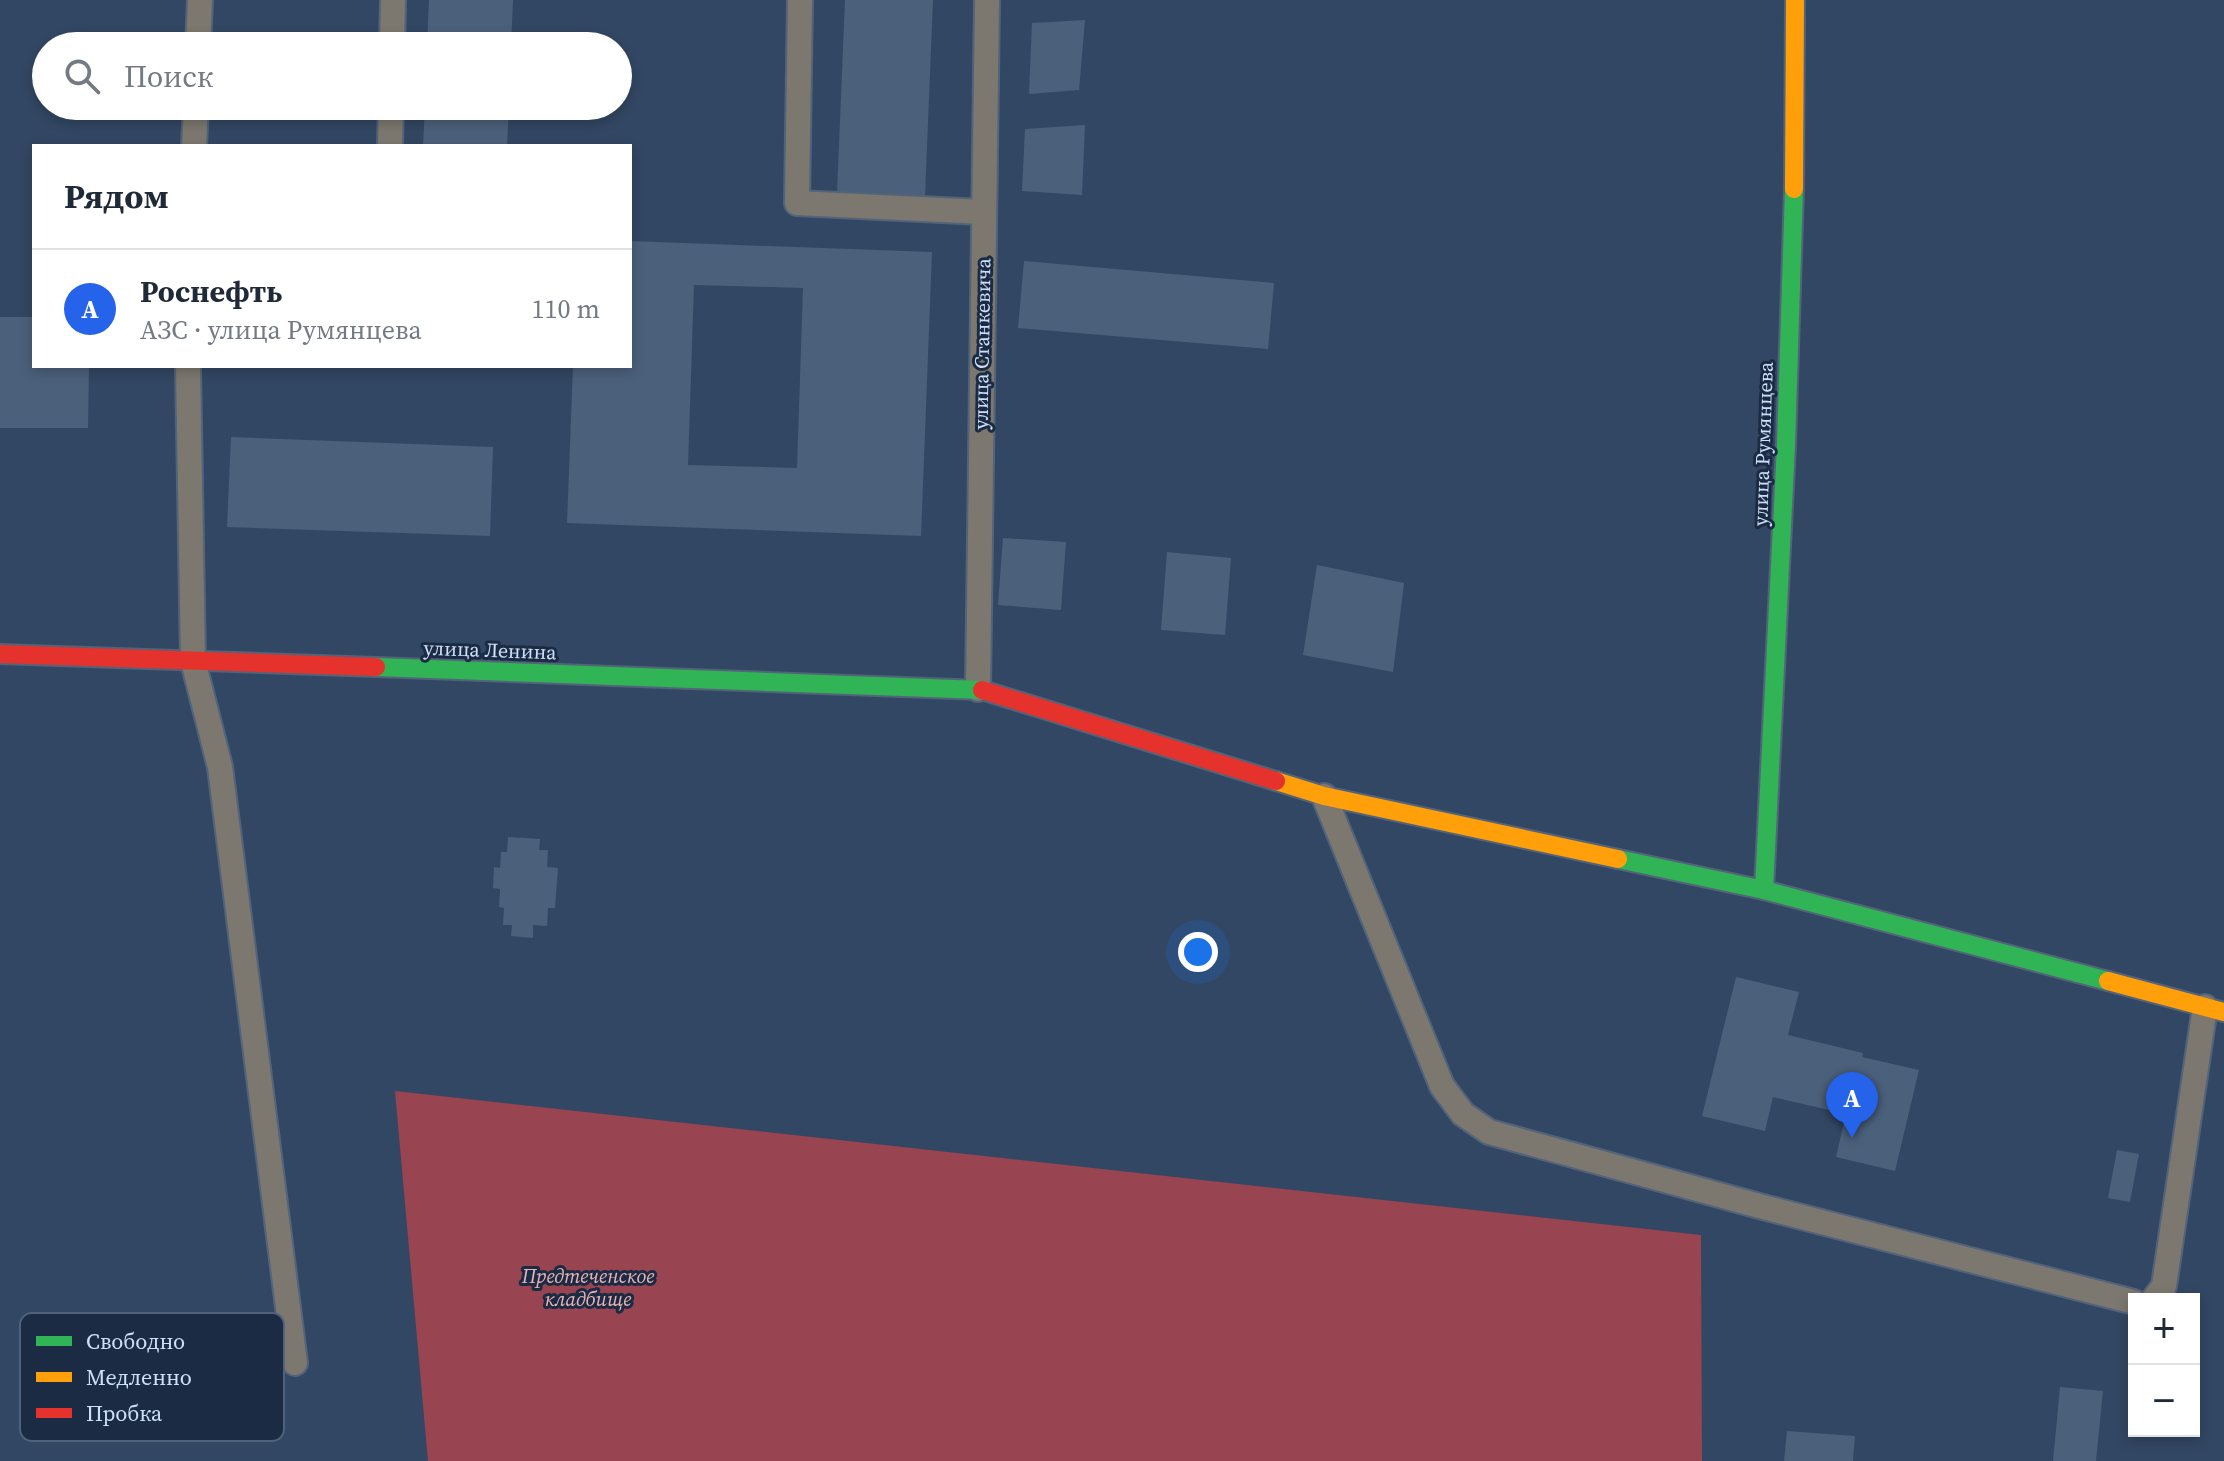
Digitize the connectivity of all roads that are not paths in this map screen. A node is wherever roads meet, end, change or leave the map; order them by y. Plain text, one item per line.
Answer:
1 (200, 0) edge
2 (393, 0) edge
3 (800, 0) edge
4 (987, 0) edge
5 (1795, 0) edge
6 (199, 32) edge
7 (392, 32) edge
8 (195, 120) edge
9 (391, 120) edge
10 (194, 144) edge
11 (390, 144) edge
12 (983, 212) junction
13 (188, 368) edge
14 (0, 654) edge
15 (193, 661) junction
16 (978, 689) junction
17 (1324, 796) junction
18 (1764, 890) junction
19 (2214, 1009) edge
20 (2159, 1293) edge
21 (2128, 1300) edge
22 (295, 1363) dead end

1 - 6 lane
2 - 7 lane
3 - 12 lane
4 - 12 lane, улица Станкевича
5 - 18 street, улица Румянцева
8 - 10 lane
9 - 11 lane
12 - 16 lane, улица Станкевича
13 - 15 lane
14 - 15 street, улица Ленина
15 - 16 street, улица Ленина
15 - 22 lane
16 - 17 street, улица Ленина
17 - 18 street, улица Ленина
17 - 21 lane
18 - 19 street, улица Ленина
19 - 20 lane

